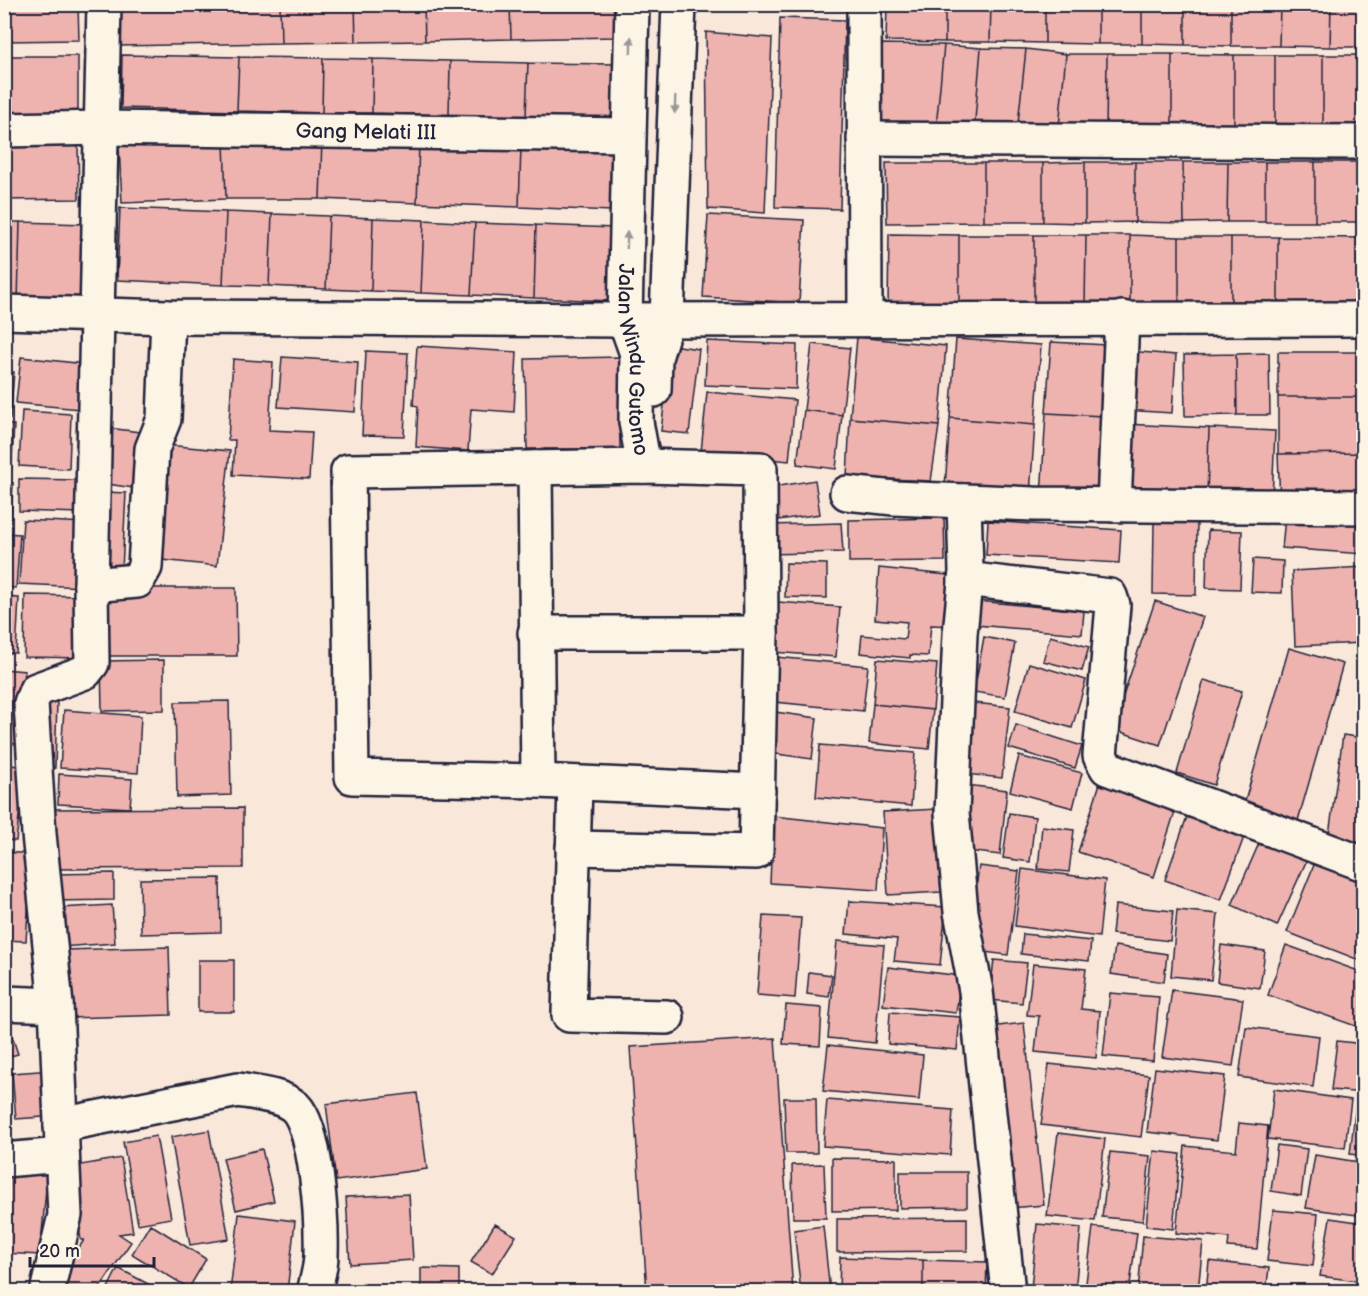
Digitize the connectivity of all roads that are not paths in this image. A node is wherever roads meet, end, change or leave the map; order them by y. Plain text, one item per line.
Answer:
1 (104, 4) edge
2 (632, 4) edge
3 (679, 4) edge
4 (864, 4) edge
5 (103, 128) junction
6 (4, 130) edge
7 (629, 135) junction
8 (864, 139) junction
9 (1364, 142) edge
10 (4, 312) edge
11 (99, 314) junction
12 (168, 317) junction
13 (667, 318) junction
14 (865, 318) junction
15 (1122, 318) junction
16 (1364, 319) edge
17 (625, 320) junction
18 (644, 466) junction
19 (535, 468) junction
20 (847, 493) dead end
21 (964, 501) junction
22 (1114, 505) junction
23 (1364, 507) edge
24 (965, 579) junction
25 (91, 585) junction
26 (535, 633) junction
27 (761, 633) junction
28 (538, 781) junction
29 (574, 783) junction
30 (758, 791) junction
31 (573, 848) junction
32 (1364, 864) edge
33 (4, 1003) edge
34 (56, 1005) junction
35 (667, 1017) dead end
36 (61, 1140) junction
37 (4, 1160) edge
38 (47, 1292) edge
39 (314, 1292) edge
40 (1008, 1292) edge

1 - 5 street
7 -> 2 street, Jalan Windu Gutomo
3 -> 13 street, Jalan Windu Gutomo
4 - 8 street
5 - 6 street, Gang Melati III
5 - 7 street, Gang Melati III
5 - 11 street
17 -> 7 street, Jalan Windu Gutomo
8 - 9 street
8 - 14 street
10 - 11 street
11 - 12 street
11 - 25 street
12 - 17 street
12 - 25 street
13 - 14 street
13 - 17 street
13 - 18 street, Jalan Windu Gutomo
14 - 15 street
15 - 16 street
15 - 22 street
17 - 18 street, Jalan Windu Gutomo
18 - 19 street
18 - 27 street
19 - 26 street
19 - 28 street
20 - 21 street
21 - 22 street
21 - 24 street
22 - 23 street
24 - 32 street
24 - 40 street
25 - 34 street
26 - 27 street
26 - 28 street
27 - 30 street
28 - 29 street
29 - 30 street
29 - 31 street
30 - 31 street
31 - 35 street
33 - 34 street
34 - 36 street
36 - 37 street
36 - 38 street
36 - 39 street

